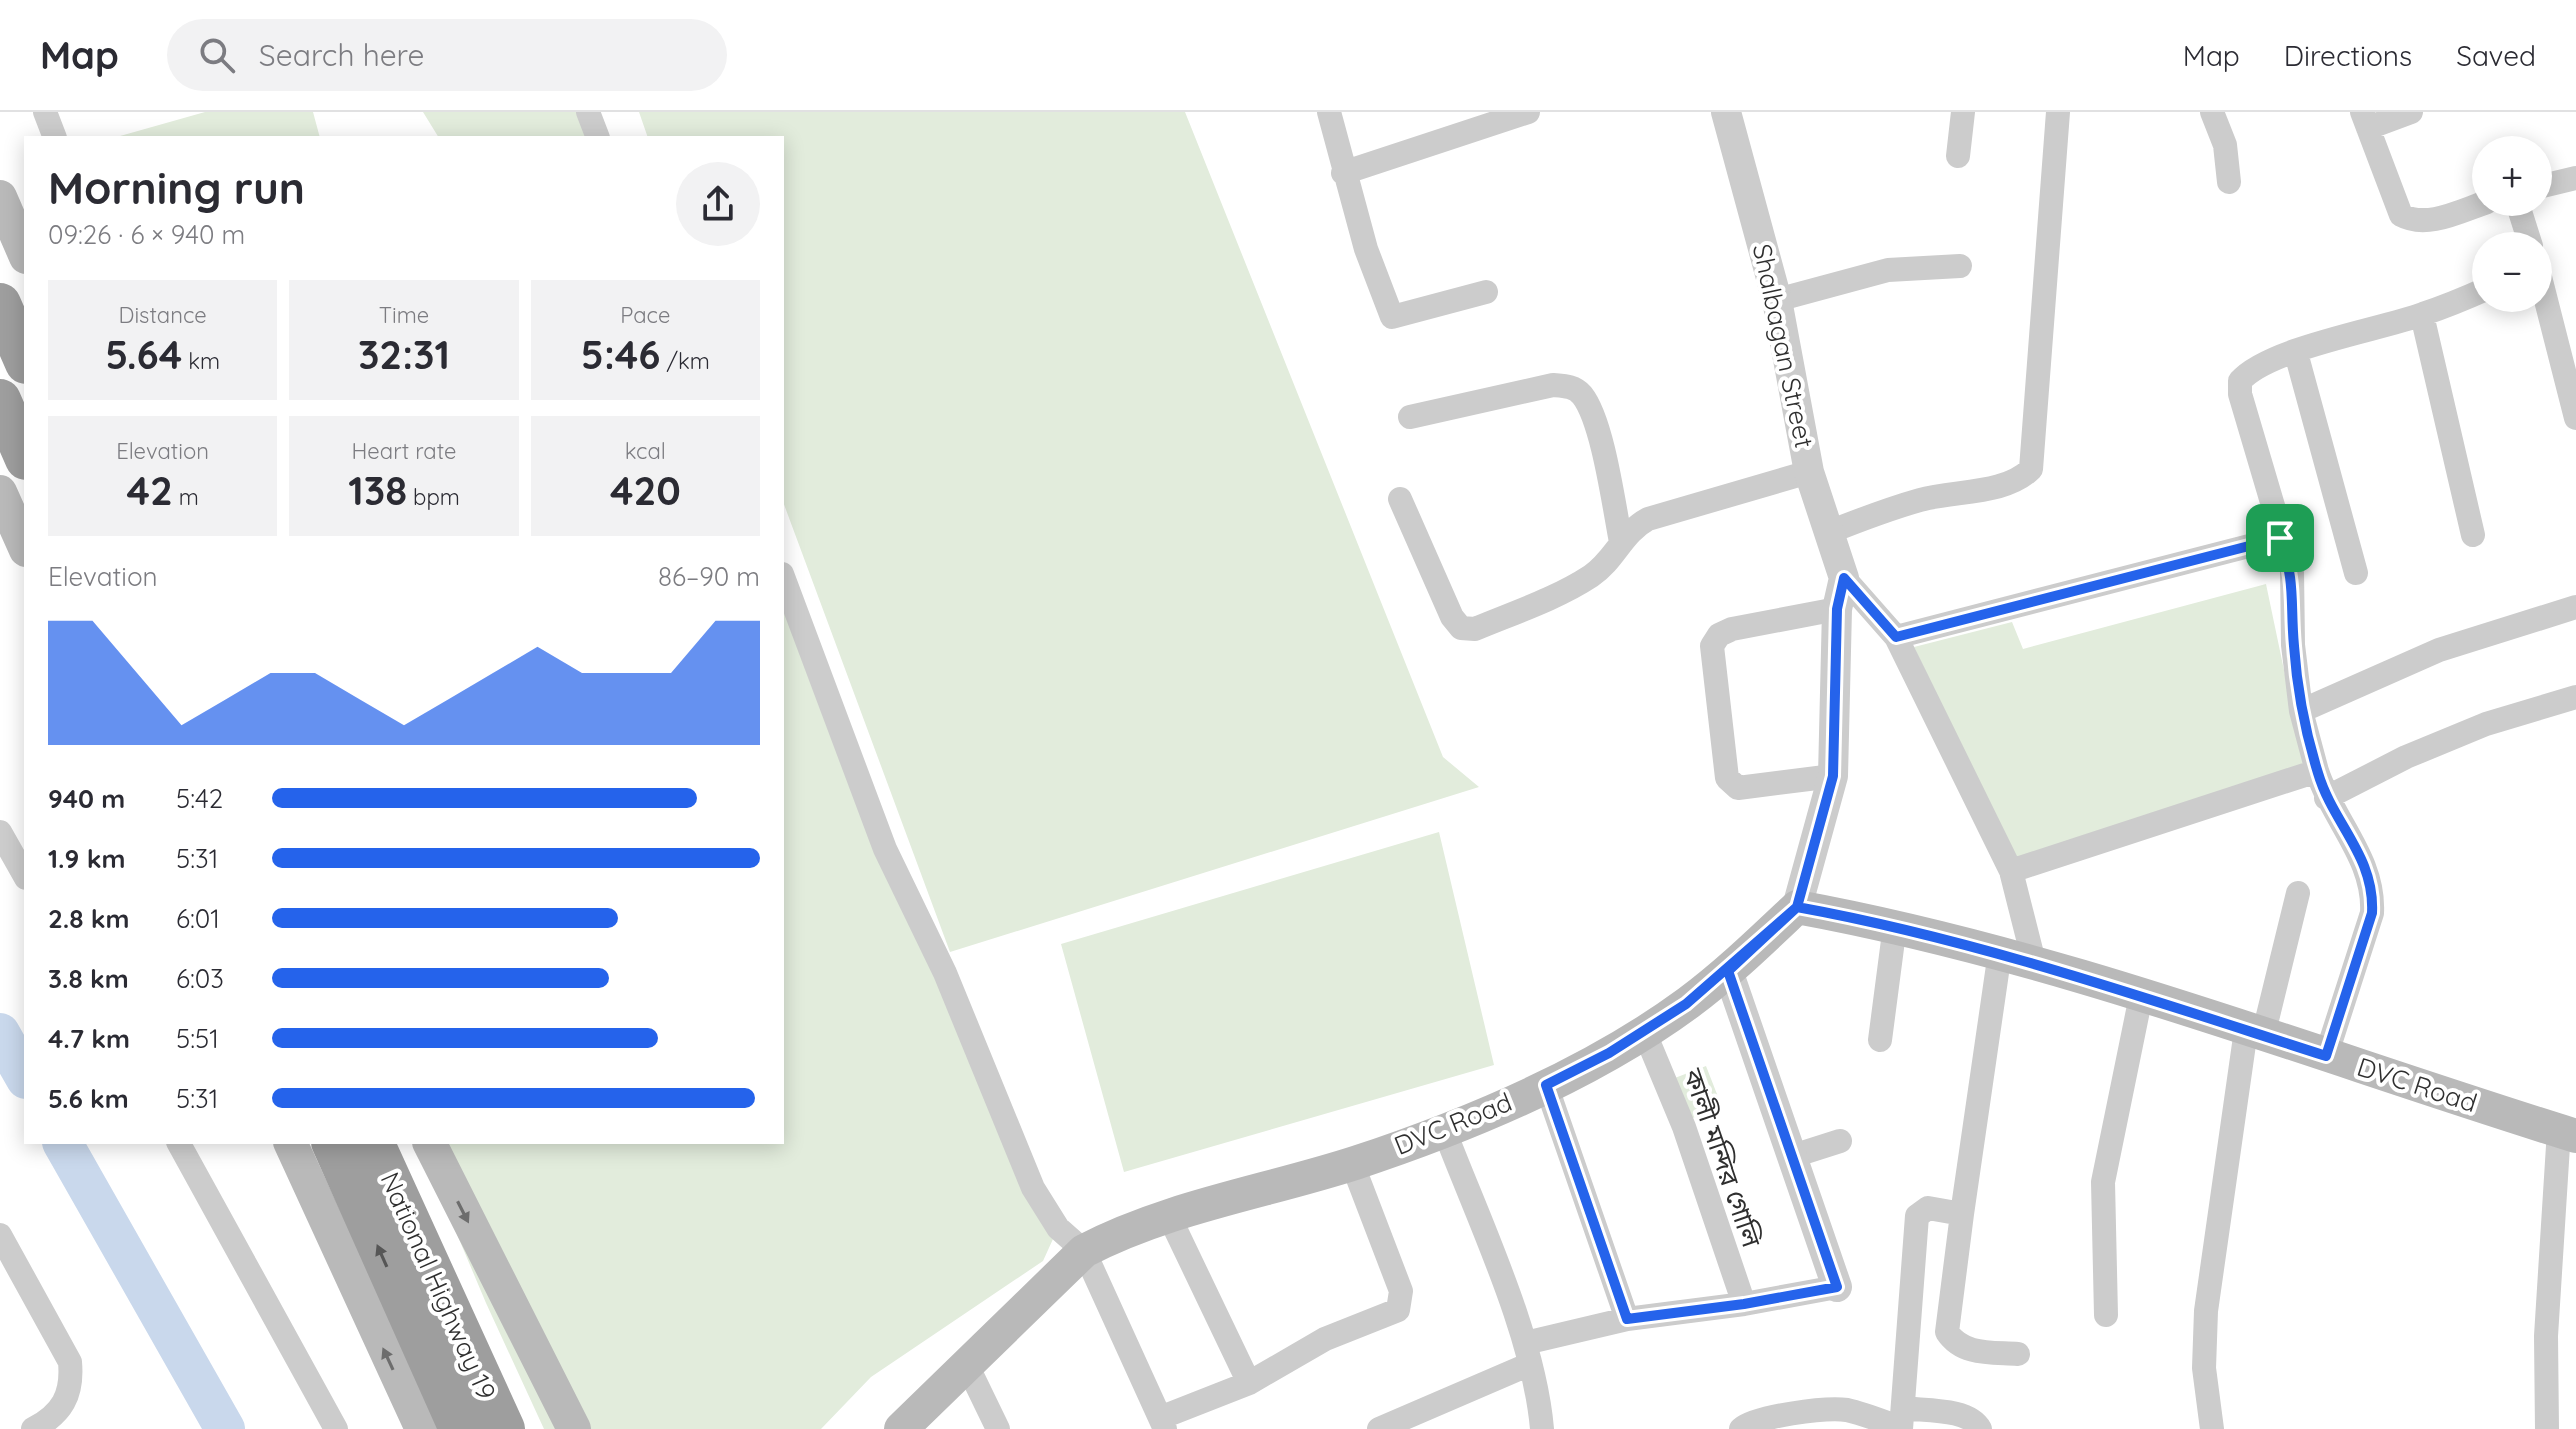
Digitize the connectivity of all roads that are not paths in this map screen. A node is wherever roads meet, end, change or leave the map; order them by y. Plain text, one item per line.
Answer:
1 (588, 112) edge
2 (1329, 112) edge
3 (1528, 112) edge
4 (1726, 112) edge
5 (1963, 112) edge
6 (2058, 112) edge
7 (2212, 112) edge
8 (2411, 112) edge
9 (2365, 120) edge
10 (597, 136) edge
11 (1958, 156) dead end
12 (1343, 173) junction
13 (2576, 178) edge
14 (2229, 182) dead end
15 (2552, 184) edge
16 (0, 197) edge
17 (2472, 207) edge
18 (24, 252) edge
19 (1960, 266) dead end
20 (1486, 292) dead end
21 (2472, 295) edge
22 (1777, 300) junction
23 (2552, 300) edge
24 (0, 304) edge
25 (2422, 315) junction
26 (2567, 334) edge
27 (2296, 353) junction
28 (24, 358) edge
29 (0, 400) edge
30 (1410, 417) dead end
31 (2576, 418) edge
32 (24, 454) edge
33 (1809, 472) junction
34 (0, 492) edge
35 (1400, 499) dead end
36 (1827, 533) junction
37 (2473, 535) dead end
38 (2280, 538) junction
39 (1621, 542) junction
40 (24, 546) edge
41 (2356, 573) dead end
42 (1844, 578) junction
43 (784, 579) edge
44 (2576, 607) edge
45 (1837, 609) junction
46 (1896, 637) junction
47 (2576, 697) edge
48 (2301, 711) junction
49 (2317, 771) junction
50 (1833, 776) junction
51 (2326, 798) junction
52 (0, 832) edge
53 (2011, 871) junction
54 (24, 874) edge
55 (2298, 893) dead end
56 (1797, 907) junction
57 (1895, 925) junction
58 (2000, 952) junction
59 (2034, 962) junction
60 (1728, 971) junction
61 (2141, 996) junction
62 (1644, 1031) junction
63 (2255, 1033) junction
64 (1880, 1040) dead end
65 (2326, 1056) junction
66 (1546, 1085) junction
67 (1445, 1132) junction
68 (2568, 1133) edge
69 (1840, 1141) dead end
70 (179, 1144) edge
71 (291, 1144) edge
72 (333, 1144) edge
73 (374, 1144) edge
74 (430, 1144) edge
75 (1793, 1156) junction
76 (1352, 1163) junction
77 (1962, 1214) junction
78 (1169, 1216) junction
79 (0, 1235) edge
80 (1084, 1251) junction
81 (1837, 1287) joint
82 (1744, 1304) junction
83 (2106, 1315) dead end
84 (1627, 1319) junction
85 (1528, 1354) junction
86 (2018, 1354) dead end
87 (967, 1365) junction
88 (1249, 1383) junction
89 (1902, 1422) edge
90 (1162, 1423) edge
91 (33, 1429) edge
92 (336, 1429) edge
93 (422, 1429) edge
94 (460, 1429) edge
95 (504, 1429) edge
96 (574, 1429) edge
97 (901, 1429) edge
98 (998, 1429) edge
99 (1379, 1429) edge
100 (1542, 1429) edge
101 (1741, 1429) edge
102 (1980, 1429) edge
103 (2212, 1429) edge
104 (2547, 1429) edge

1 - 10 street
2 - 12 street
3 - 12 street
4 - 22 street, Shalbagan Street
5 - 11 street
6 - 36 street
7 - 14 street
8 - 9 street
9 - 17 street
12 - 20 street
13 - 15 street
16 - 18 main road
19 - 22 street
21 - 25 street
22 - 33 street, Shalbagan Street
23 - 26 street
24 - 28 highway
25 - 27 street
25 - 37 street
26 - 31 street
27 - 38 street
27 - 41 street
29 - 32 highway
30 - 39 street
33 - 36 street, Shalbagan Street
33 - 39 street
34 - 40 main road
35 - 39 street
36 - 42 street, Shalbagan Street
38 - 46 street
38 - 48 street
42 - 45 street
42 - 46 street
43 - 80 street
44 - 48 street
45 - 50 street
45 - 50 street
46 - 53 street
47 - 51 street
48 - 49 street
49 - 51 street
49 - 53 street
50 - 56 street
51 - 65 street
52 - 54 street
53 - 59 street
55 - 63 street
56 - 57 main road, DVC Road
56 - 60 main road, DVC Road
57 - 58 main road, DVC Road
57 - 64 street
58 - 59 main road, DVC Road
58 - 77 street
59 - 61 main road, DVC Road
60 - 62 main road, DVC Road
60 - 75 street
61 - 63 main road, DVC Road
61 - 83 street
62 - 66 main road, DVC Road
62 - 82 street, কালী মন্দির গোলি
63 - 65 main road, DVC Road
63 - 103 street
65 - 68 main road, DVC Road
66 - 67 main road, DVC Road
66 - 84 street
67 - 76 main road, DVC Road
67 - 85 street
68 - 104 street
69 - 75 street
70 - 92 street
93 -> 71 main road
94 -> 72 highway
73 - 95 highway, National Highway 19
74 -> 96 main road
75 - 81 street
76 - 78 main road, DVC Road
76 - 88 street
77 - 86 street
77 - 89 street
78 - 80 main road, DVC Road
78 - 88 street
79 - 91 street
80 - 87 main road, DVC Road
80 - 90 street
81 - 82 street
82 - 84 street
84 - 85 street
85 - 99 street
85 - 100 street
87 - 97 main road, DVC Road
87 - 98 street
88 - 90 street
89 - 101 street
89 - 102 street

